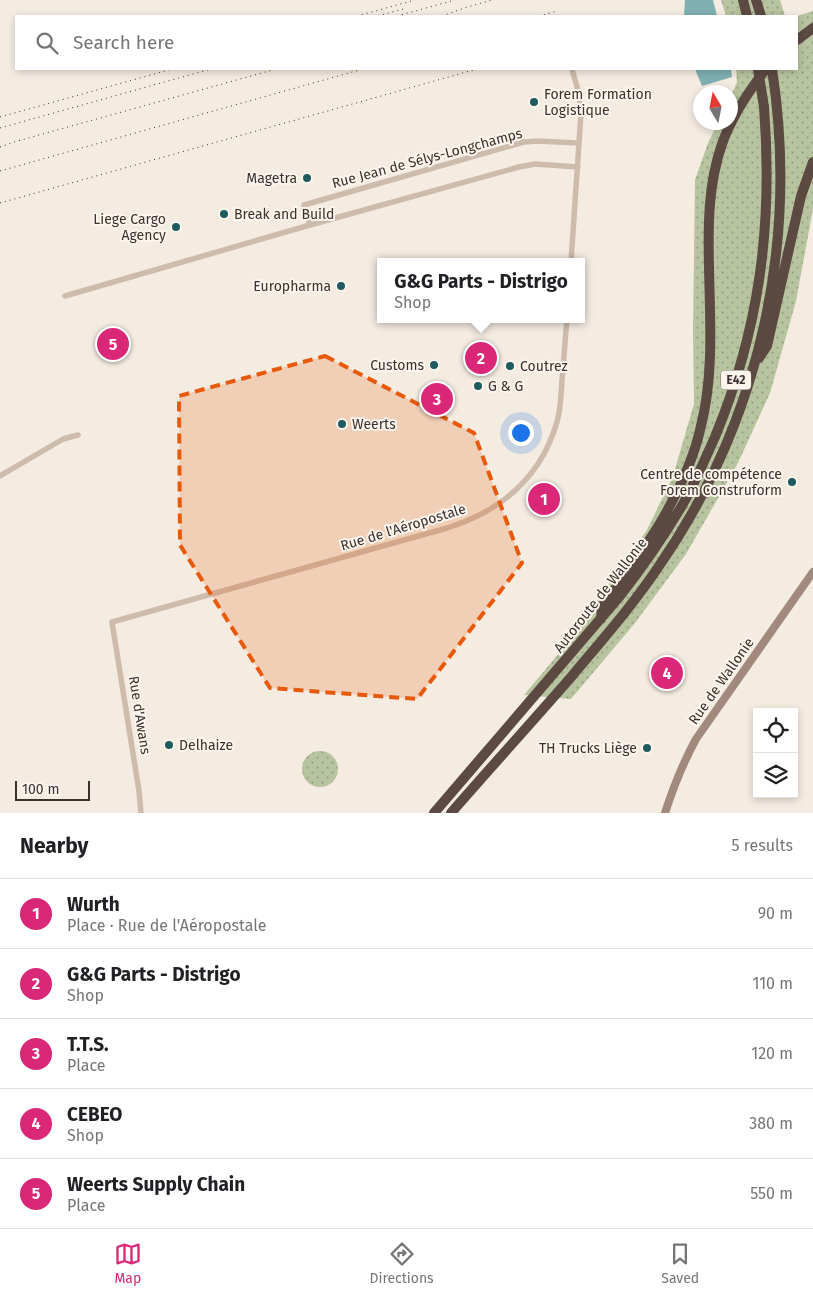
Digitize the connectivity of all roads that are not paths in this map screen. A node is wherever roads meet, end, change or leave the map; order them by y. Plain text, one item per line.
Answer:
1 (742, 0) edge
2 (756, 0) edge
3 (747, 15) edge
4 (761, 15) edge
5 (813, 28) edge
6 (798, 39) edge
7 (572, 70) edge
8 (758, 70) edge
9 (765, 70) edge
10 (772, 70) edge
11 (579, 143) junction
12 (813, 162) edge
13 (578, 167) junction
14 (310, 225) junction
15 (571, 258) edge
16 (65, 296) dead end
17 (567, 323) edge
18 (754, 366) junction
19 (78, 434) dead end
20 (0, 476) edge
21 (813, 572) edge
22 (601, 620) junction
23 (112, 622) joint
24 (142, 813) edge
25 (434, 813) edge
26 (451, 813) edge
27 (665, 813) edge

1 - 3 highway
2 - 4 highway
5 - 6 highway
7 - 11 street
8 - 22 highway, Autoroute de Wallonie / E42, bridge
9 - 22 highway
10 - 18 highway, Autoroute de Wallonie / E42
11 - 13 street
11 - 14 street, Rue Jean de Sélys-Longchamps
12 - 18 highway
13 - 14 street
13 - 15 street
14 - 16 street
17 - 23 street, Rue de l'Aéropostale
18 - 26 highway, Autoroute de Wallonie / E42
19 - 20 street
21 - 27 street, Rue de Wallonie
22 - 25 highway, Autoroute de Wallonie / E42
23 - 24 street, Rue d'Awans

